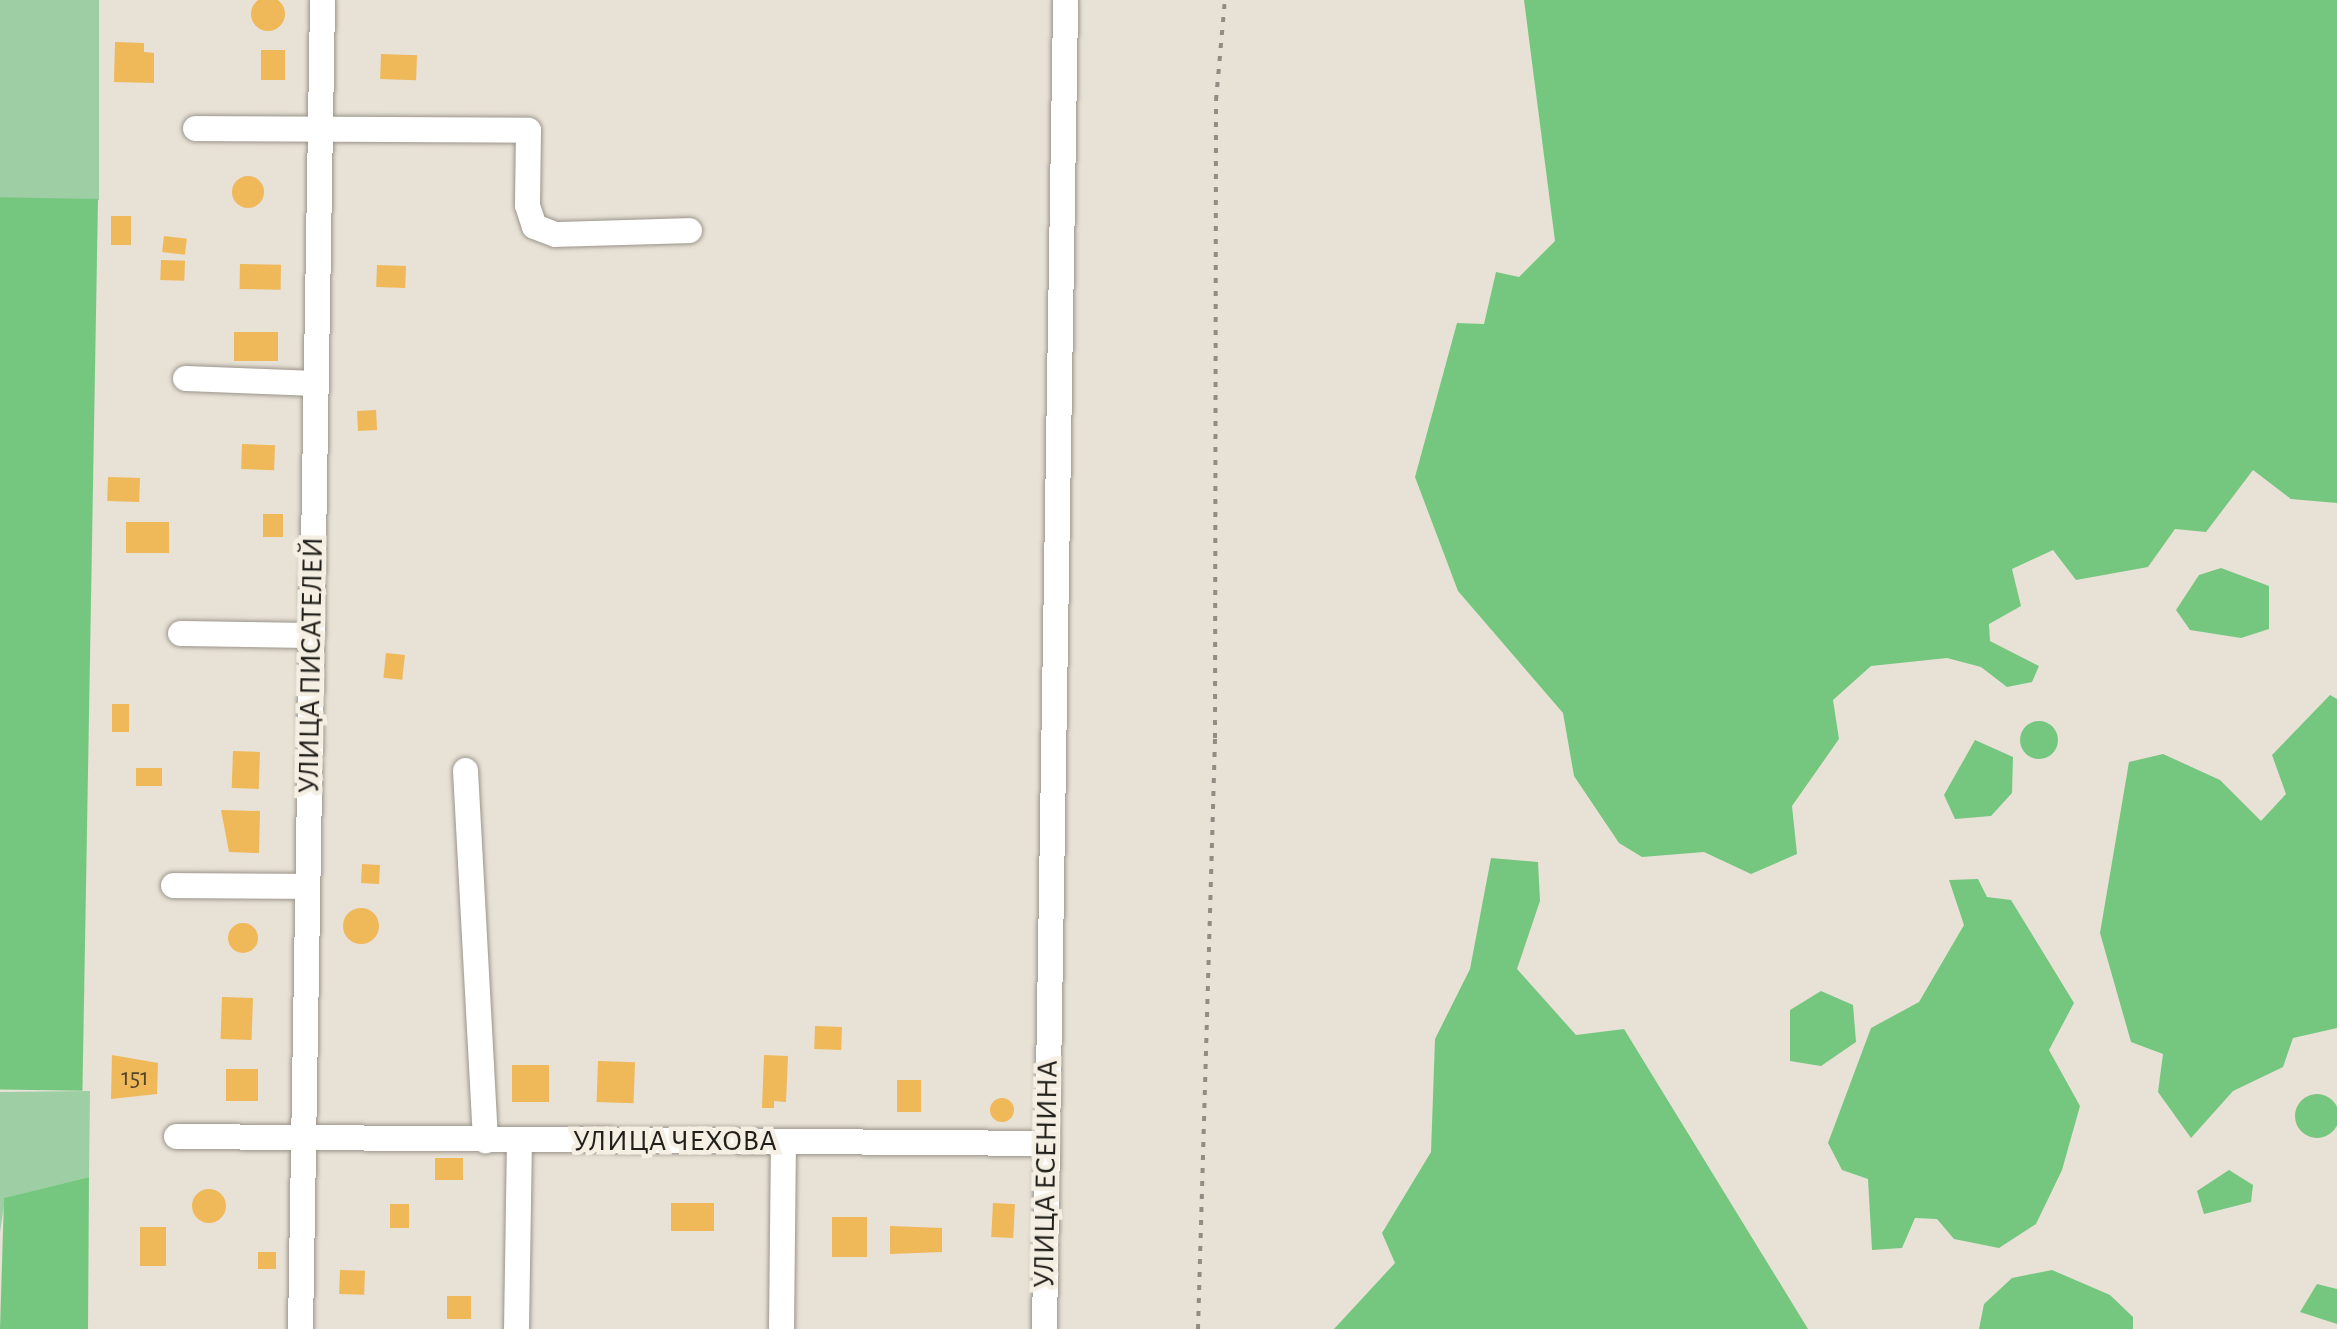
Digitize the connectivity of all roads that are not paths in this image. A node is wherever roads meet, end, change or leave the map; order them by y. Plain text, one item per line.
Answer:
1 (322, 0) edge
2 (1065, 0) edge
3 (196, 128) dead end
4 (320, 129) junction
5 (689, 230) dead end
6 (185, 378) dead end
7 (316, 383) junction
8 (180, 633) dead end
9 (312, 635) junction
10 (465, 770) dead end
11 (173, 884) dead end
12 (307, 886) junction
13 (176, 1136) dead end
14 (303, 1139) junction
15 (486, 1140) junction
16 (519, 1140) junction
17 (783, 1142) junction
18 (1046, 1143) junction
19 (300, 1329) edge
20 (516, 1329) edge
21 (781, 1329) edge
22 (1044, 1329) edge

1 - 4 street, УЛИЦА ПИСАТЕЛЕЙ
2 - 18 street, УЛИЦА ЕСЕНИНА
3 - 4 street
4 - 5 street
4 - 7 street, УЛИЦА ПИСАТЕЛЕЙ
6 - 7 street
7 - 9 street, УЛИЦА ПИСАТЕЛЕЙ
8 - 9 street
9 - 12 street, УЛИЦА ПИСАТЕЛЕЙ
10 - 15 street
11 - 12 street
12 - 14 street, УЛИЦА ПИСАТЕЛЕЙ
13 - 14 street, УЛИЦА ЧЕХОВА
14 - 15 street, УЛИЦА ЧЕХОВА
14 - 19 street, УЛИЦА ПИСАТЕЛЕЙ
15 - 16 street, УЛИЦА ЧЕХОВА
16 - 17 street, УЛИЦА ЧЕХОВА
16 - 20 street
17 - 18 street, УЛИЦА ЧЕХОВА
17 - 21 street
18 - 22 street, УЛИЦА ЕСЕНИНА

